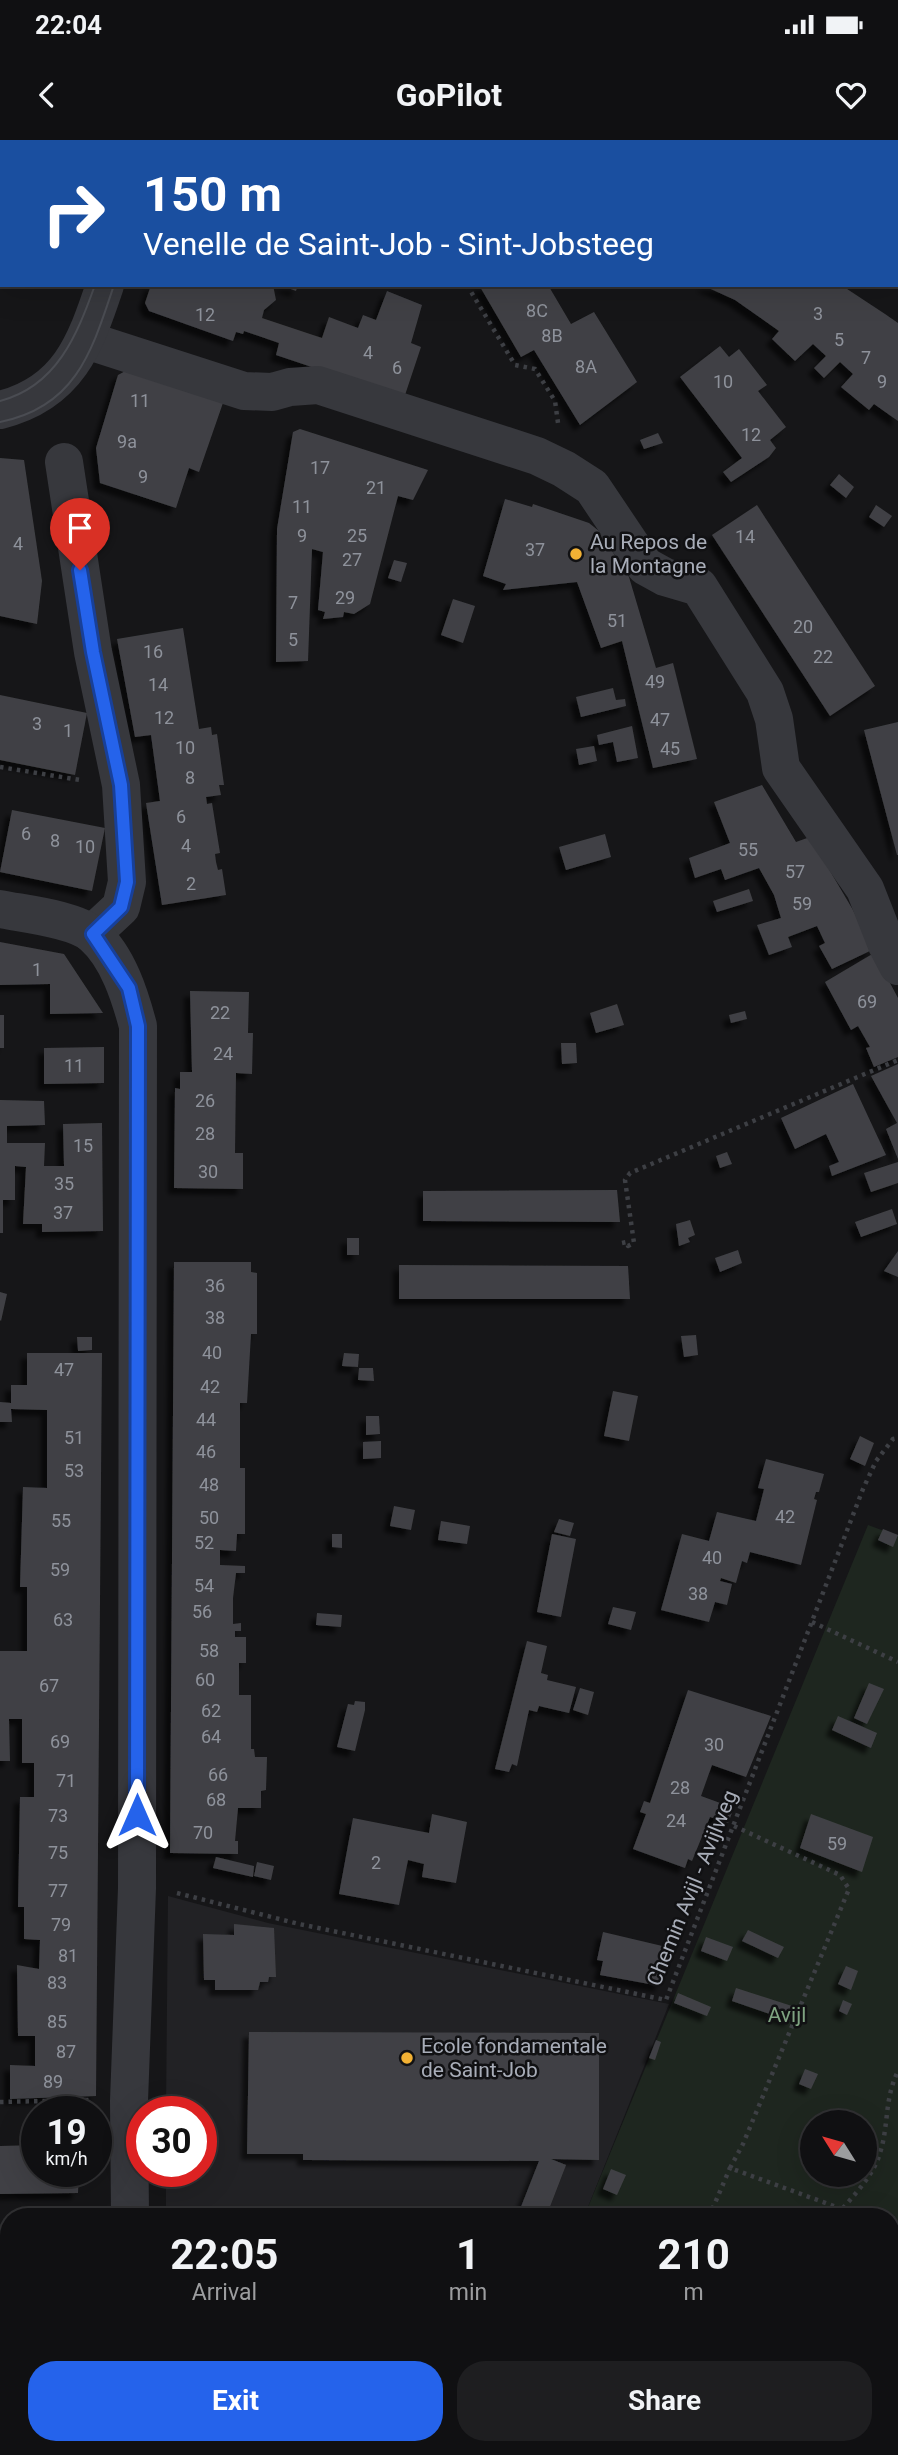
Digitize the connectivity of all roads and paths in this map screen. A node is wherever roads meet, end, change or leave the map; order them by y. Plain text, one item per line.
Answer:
1 (104, 287) edge
2 (468, 287) edge
3 (86, 340) junction
4 (0, 410) edge
5 (64, 462) dead end
6 (564, 469) junction
7 (0, 767) edge
8 (119, 778) junction
9 (0, 909) edge
10 (93, 934) junction
11 (898, 966) edge
12 (898, 1060) edge
13 (622, 1243) dead end
14 (898, 1438) edge
15 (812, 1622) junction
16 (898, 1662) edge
17 (734, 1826) junction
18 (168, 1891) dead end
19 (898, 2071) edge
20 (0, 2102) edge
21 (21, 2102) edge
22 (730, 2168) junction
23 (130, 2208) edge
24 (713, 2208) edge
25 (842, 2208) joint

1 - 3 street
2 - 6 path
3 - 4 street
3 - 6 street
5 - 8 street
6 - 11 street
7 - 8 path
8 - 10 street
9 - 10 street
10 - 23 street
12 - 13 path
14 - 15 path, Chemin Avijl - Avijlweg
15 - 16 path
15 - 17 path, Chemin Avijl - Avijlweg
17 - 18 path, Chemin Avijl - Avijlweg
17 - 22 path
19 - 25 path
20 - 21 path
22 - 24 path
22 - 25 path

